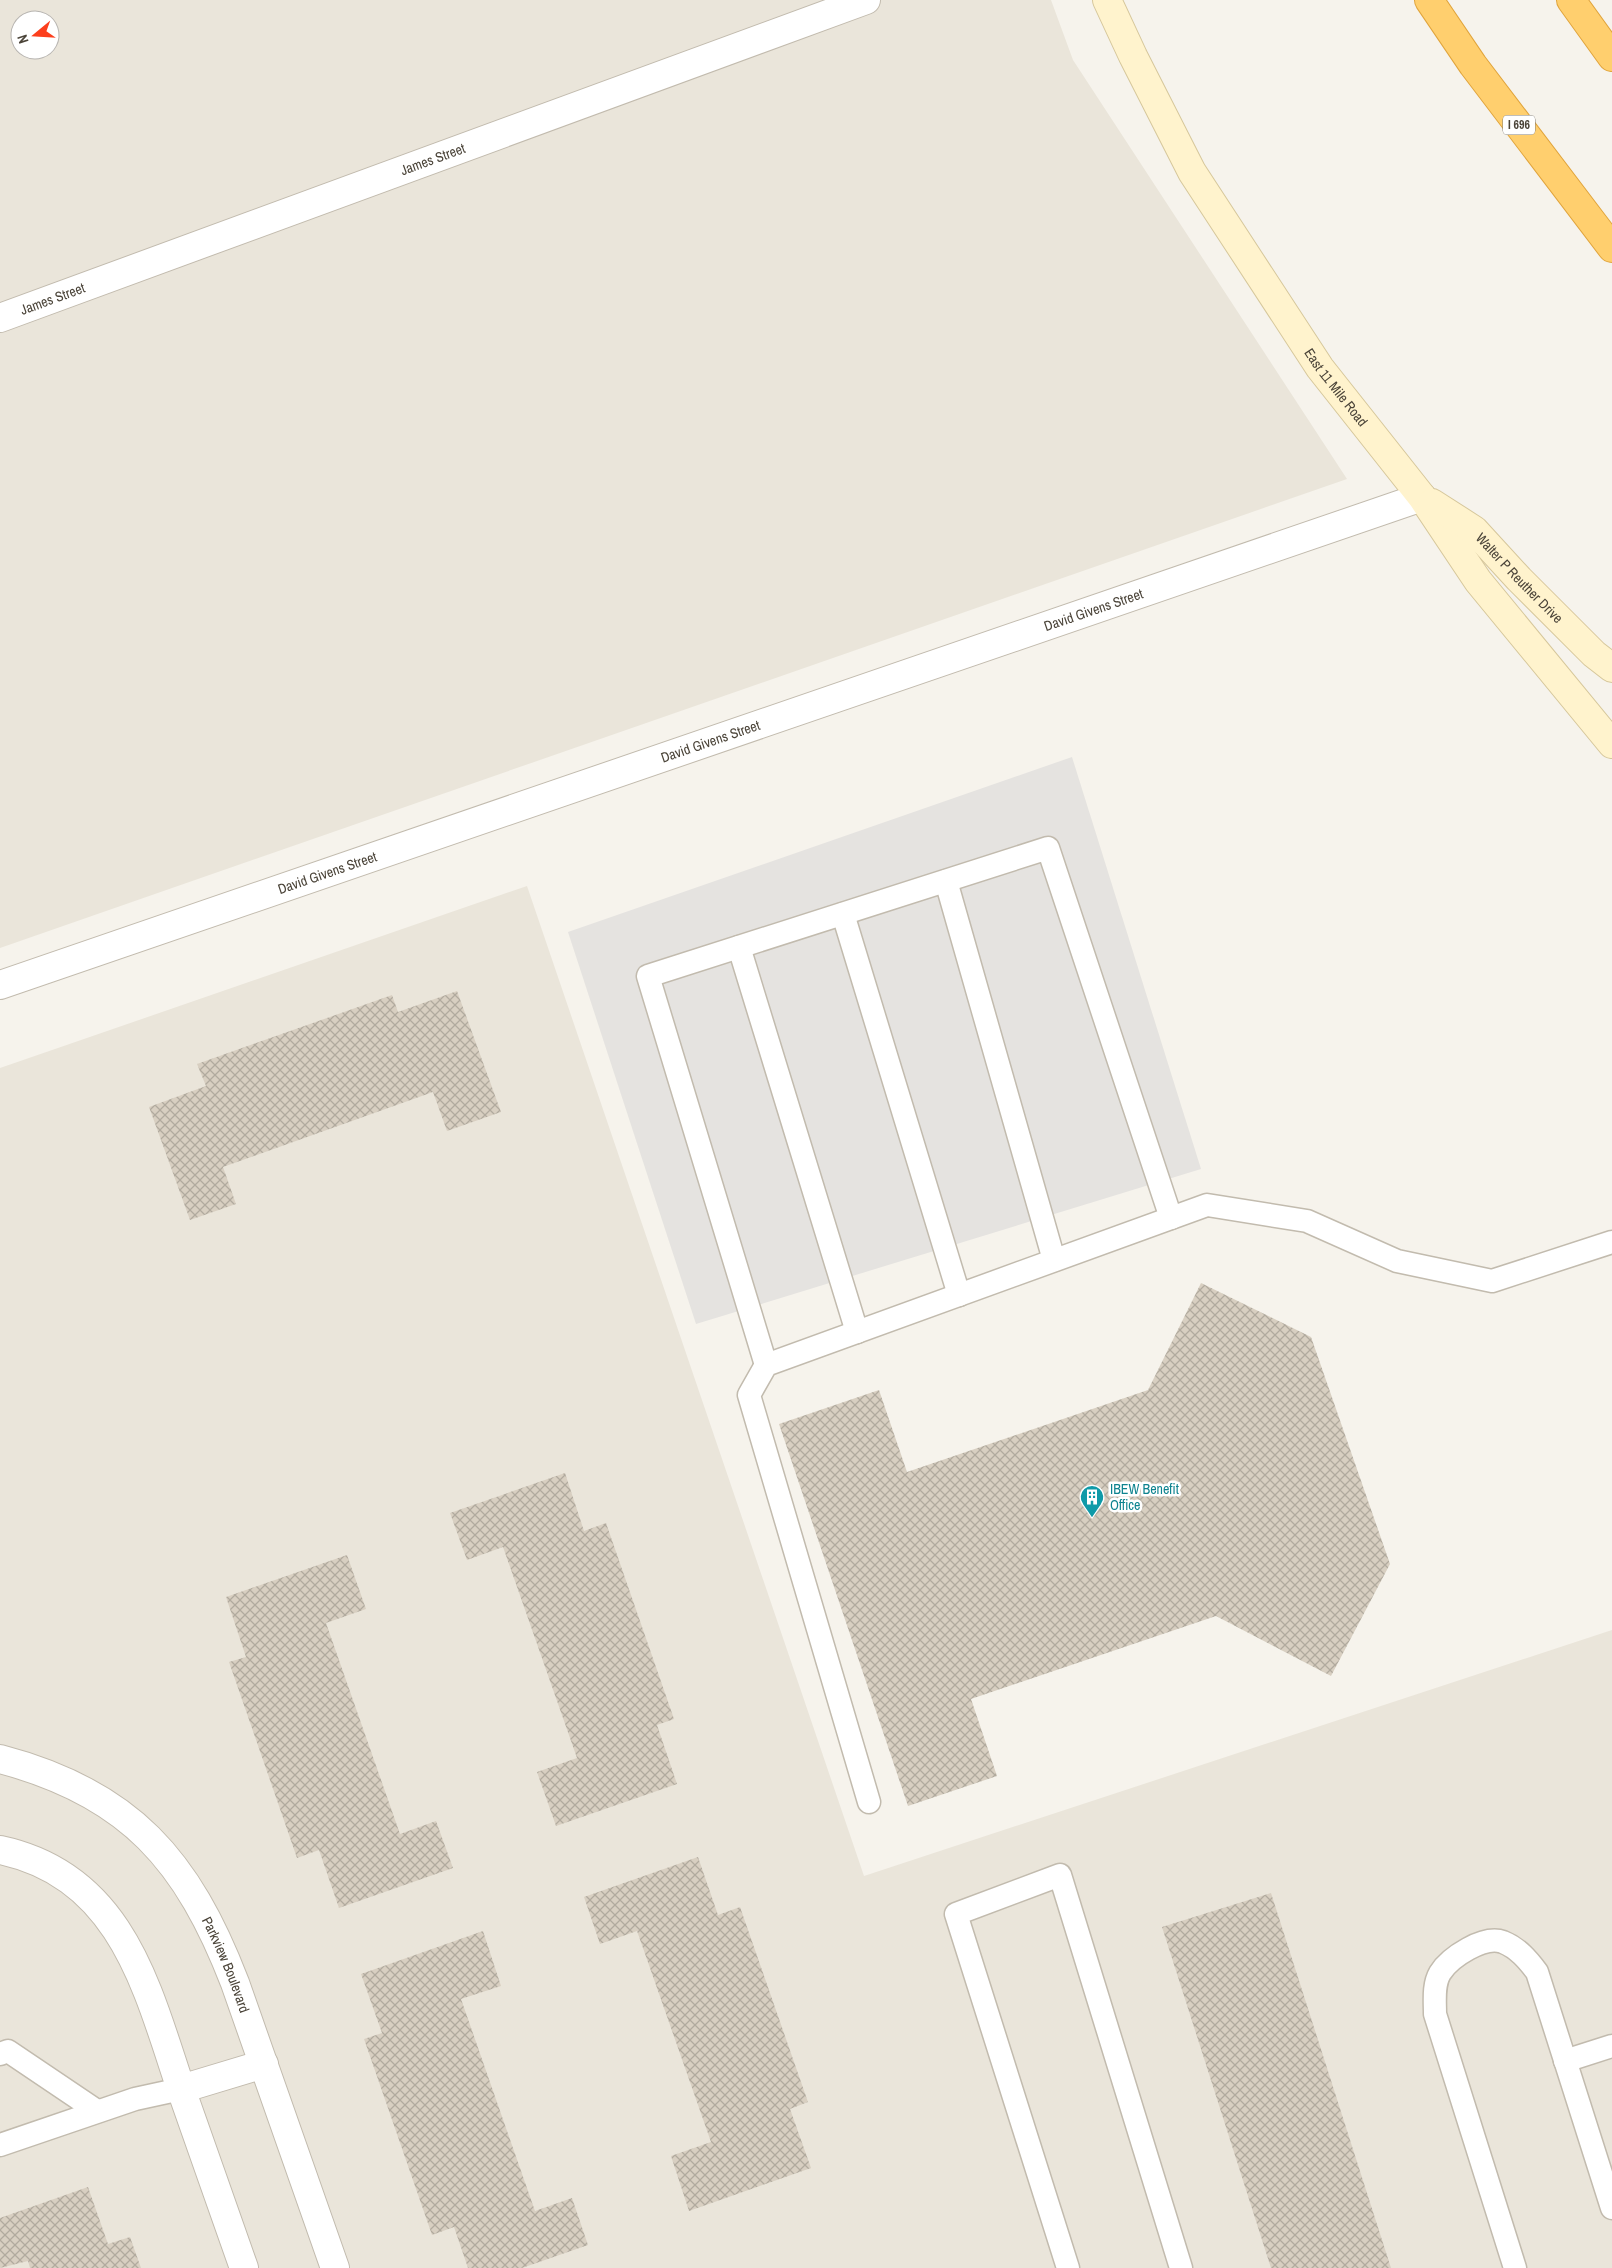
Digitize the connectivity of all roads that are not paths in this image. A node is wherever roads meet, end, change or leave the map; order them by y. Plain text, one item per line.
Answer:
1 (866, 0) edge
2 (1107, 0) edge
3 (1429, 0) edge
4 (1571, 0) edge
5 (1612, 56) edge
6 (1612, 248) edge
7 (0, 318) edge
8 (1422, 497) junction
9 (1612, 668) edge
10 (1612, 744) edge
11 (946, 881) junction
12 (843, 914) junction
13 (739, 947) junction
14 (0, 985) edge
15 (1171, 1218) junction
16 (1612, 1242) edge
17 (1054, 1260) junction
18 (959, 1295) junction
19 (857, 1332) junction
20 (766, 1365) junction
21 (0, 1759) edge
22 (869, 1802) dead end
23 (0, 1850) edge
24 (1612, 2046) edge
25 (0, 2054) edge
26 (1565, 2062) junction
27 (264, 2064) junction
28 (181, 2089) junction
29 (97, 2112) junction
30 (0, 2145) edge
31 (1612, 2208) edge
32 (244, 2268) edge
33 (335, 2268) edge
34 (1068, 2268) edge
35 (1181, 2268) edge
36 (1515, 2268) edge

1 - 7 street, James Street
2 - 8 main road, East 11 Mile Road
3 - 6 highway, I 696
4 - 5 highway
8 - 9 main road, Walter P Reuther Drive
8 - 10 main road, East 11 Mile Road
8 - 14 street, David Givens Street
11 - 12 lane
11 - 15 lane
11 - 17 lane
12 - 13 lane
12 - 18 lane
13 - 19 lane
13 - 20 lane
15 - 16 lane
15 - 17 lane
17 - 18 lane
18 - 19 lane
19 - 20 lane
20 - 22 lane
21 - 27 street, Parkview Boulevard
23 - 28 street
24 - 26 lane
25 - 29 lane
26 - 31 lane
26 - 36 lane
27 - 28 street
27 - 33 street, Parkview Boulevard
28 - 29 lane
28 - 32 street
29 - 30 lane
34 - 35 lane

